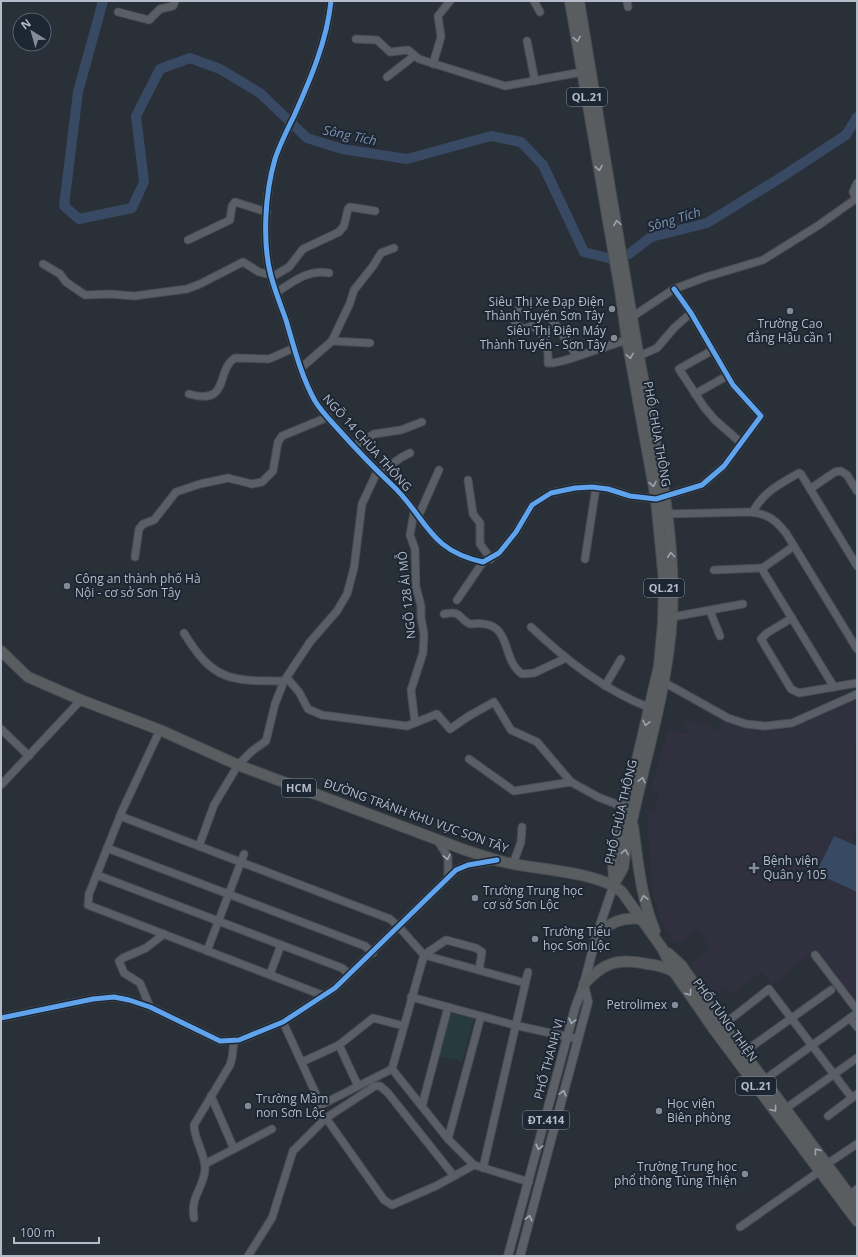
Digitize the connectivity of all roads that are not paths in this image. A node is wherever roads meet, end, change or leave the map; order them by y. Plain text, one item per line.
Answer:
1 (175, 1) edge
2 (331, 1) edge
3 (450, 1) edge
4 (534, 1) edge
5 (570, 1) edge
6 (579, 1) edge
7 (118, 12) dead end
8 (540, 12) dead end
9 (356, 39) dead end
10 (527, 41) dead end
11 (414, 56) junction
12 (433, 64) junction
13 (582, 72) junction
14 (387, 77) dead end
15 (535, 81) junction
16 (857, 183) edge
17 (608, 193) junction
18 (857, 198) edge
19 (375, 211) dead end
20 (267, 212) junction
21 (188, 240) dead end
22 (394, 248) dead end
23 (43, 264) dead end
24 (329, 273) dead end
25 (271, 276) junction
26 (674, 289) junction
27 (277, 292) junction
28 (518, 310) dead end
29 (691, 313) junction
30 (549, 315) dead end
31 (628, 319) junction
32 (627, 340) junction
33 (332, 341) junction
34 (370, 343) dead end
35 (294, 348) junction
36 (713, 350) junction
37 (577, 356) junction
38 (639, 356) junction
39 (301, 368) junction
40 (727, 376) junction
41 (189, 394) dead end
42 (695, 394) junction
43 (328, 417) junction
44 (422, 422) dead end
45 (740, 442) junction
46 (354, 446) junction
47 (410, 454) dead end
48 (439, 470) dead end
49 (378, 473) junction
50 (468, 480) dead end
51 (596, 487) junction
52 (810, 488) junction
53 (857, 491) edge
54 (660, 498) junction
55 (753, 512) junction
56 (416, 514) junction
57 (666, 514) junction
58 (794, 546) junction
59 (135, 557) dead end
60 (491, 559) junction
61 (585, 559) dead end
62 (483, 562) junction
63 (857, 566) edge
64 (762, 568) junction
65 (714, 570) dead end
66 (668, 581) junction
67 (457, 600) dead end
68 (744, 604) dead end
69 (710, 611) junction
70 (444, 614) dead end
71 (672, 617) junction
72 (792, 618) junction
73 (531, 627) dead end
74 (184, 633) dead end
75 (720, 636) dead end
76 (856, 644) edge
77 (1, 651) edge
78 (566, 658) junction
79 (621, 659) dead end
80 (285, 679) junction
81 (661, 680) junction
82 (857, 683) edge
83 (605, 686) junction
84 (834, 687) junction
85 (857, 694) edge
86 (81, 700) junction
87 (650, 708) junction
88 (416, 723) junction
89 (1, 729) edge
90 (160, 730) junction
91 (29, 756) junction
92 (468, 759) dead end
93 (238, 765) junction
94 (571, 782) junction
95 (1, 785) edge
96 (630, 803) junction
97 (120, 816) junction
98 (633, 818) junction
99 (522, 827) dead end
100 (437, 840) junction
101 (199, 846) junction
102 (107, 848) junction
103 (244, 854) dead end
104 (497, 860) junction
105 (241, 862) junction
106 (513, 864) junction
107 (97, 875) junction
108 (448, 878) junction
109 (614, 884) junction
110 (229, 894) junction
111 (641, 919) junction
112 (219, 921) junction
113 (399, 927) junction
114 (164, 934) junction
115 (596, 937) junction
116 (281, 945) junction
117 (662, 948) junction
118 (207, 951) junction
119 (373, 953) junction
120 (424, 955) junction
121 (815, 955) dead end
122 (678, 969) junction
123 (479, 970) junction
124 (528, 972) dead end
125 (270, 974) junction
126 (349, 974) junction
127 (524, 983) junction
128 (584, 984) junction
129 (831, 990) dead end
130 (322, 995) junction
131 (412, 997) junction
132 (150, 1007) junction
133 (448, 1007) junction
134 (857, 1012) edge
135 (481, 1016) junction
136 (1, 1018) edge
137 (850, 1018) junction
138 (792, 1020) junction
139 (283, 1022) junction
140 (514, 1025) junction
141 (723, 1025) junction
142 (404, 1026) junction
143 (857, 1027) edge
144 (568, 1037) junction
145 (578, 1039) junction
146 (234, 1041) junction
147 (339, 1045) junction
148 (812, 1046) junction
149 (744, 1052) junction
150 (857, 1058) edge
151 (302, 1062) junction
152 (392, 1069) junction
153 (834, 1075) junction
154 (764, 1080) junction
155 (358, 1086) junction
156 (211, 1096) junction
157 (854, 1096) edge
158 (422, 1106) junction
159 (785, 1109) junction
160 (828, 1116) dead end
161 (326, 1118) junction
162 (272, 1129) dead end
163 (448, 1139) junction
164 (857, 1144) edge
165 (234, 1149) junction
166 (204, 1164) junction
167 (474, 1165) junction
168 (823, 1167) junction
169 (483, 1168) junction
170 (454, 1176) junction
171 (538, 1181) junction
172 (529, 1182) junction
173 (853, 1192) edge
174 (857, 1205) edge
175 (194, 1218) dead end
176 (857, 1221) edge
177 (740, 1227) dead end
178 (248, 1256) edge
179 (508, 1256) edge
180 (520, 1256) edge

1 - 7 street
2 - 20 street, NGÕ 14 CHÙA THÔNG
3 - 12 street
4 - 8 street
5 -> 13 highway, PHỐ CHÙA THÔNG / QL.21
6 - 17 highway, PHỐ CHÙA THÔNG / QL.21
9 - 11 street
10 - 15 street
11 - 12 street
11 - 14 street
12 - 15 street
13 - 15 street
13 -> 17 highway, PHỐ CHÙA THÔNG / QL.21
16 - 18 street
17 - 31 highway, PHỐ CHÙA THÔNG / QL.21
18 - 26 street
19 - 25 street
20 - 21 street
20 - 25 street, NGÕ 14 CHÙA THÔNG
22 - 33 street
23 - 25 street
24 - 27 street
25 - 27 street, NGÕ 14 CHÙA THÔNG
26 - 29 street
26 - 31 street
27 - 35 street, NGÕ 14 CHÙA THÔNG
28 - 37 street
29 - 36 street
29 - 38 street
30 - 37 street
31 - 32 highway, PHỐ CHÙA THÔNG / QL.21
31 - 38 highway, PHỐ CHÙA THÔNG / QL.21
32 - 37 street
32 -> 54 highway, PHỐ CHÙA THÔNG / QL.21
33 - 34 street
33 - 39 street
35 - 39 street, NGÕ 14 CHÙA THÔNG
35 - 41 street
36 - 40 street
36 - 42 street
38 - 54 highway, PHỐ CHÙA THÔNG / QL.21
39 - 43 street, NGÕ 14 CHÙA THÔNG
40 - 42 street
40 - 45 street
42 - 45 street
43 - 46 street, NGÕ 14 CHÙA THÔNG
43 - 59 street
44 - 46 street
45 - 54 street
46 - 49 street, NGÕ 14 CHÙA THÔNG
47 - 49 street
48 - 56 street, NGÕ 128 ÁI MỖ
49 - 56 street, NGÕ 14 CHÙA THÔNG
49 - 80 street
50 - 60 street
51 - 54 street
51 - 60 street
51 - 61 street
52 - 53 street
52 - 55 street
52 - 63 street
54 - 57 highway, PHỐ CHÙA THÔNG / QL.21
54 - 66 highway, PHỐ CHÙA THÔNG / QL.21
55 - 57 street
55 - 58 street
56 - 62 street, NGÕ 14 CHÙA THÔNG
56 - 88 street, NGÕ 128 ÁI MỖ
66 -> 57 highway, PHỐ CHÙA THÔNG / QL.21
58 - 64 street
58 - 76 street
60 - 62 street
62 - 67 street
64 - 65 street
64 - 72 street
66 - 71 highway, PHỐ CHÙA THÔNG / QL.21
66 - 81 highway, PHỐ CHÙA THÔNG / QL.21
68 - 69 street
69 - 71 street
69 - 75 street
70 - 78 street
71 - 81 highway, PHỐ CHÙA THÔNG / QL.21
72 - 84 street
72 - 84 street
73 - 78 street
74 - 80 street
77 - 86 highway, ĐƯỜNG TRÁNH KHU VỰC SƠN TÂY / HCM
78 - 83 street
79 - 83 street
80 - 88 street
80 - 93 street
81 - 85 street
81 - 87 highway, PHỐ CHÙA THÔNG / QL.21
96 -> 81 highway, PHỐ CHÙA THÔNG / QL.21
82 - 84 street
83 - 87 street
86 - 90 highway, ĐƯỜNG TRÁNH KHU VỰC SƠN TÂY / HCM
86 - 91 street
87 -> 96 highway, PHỐ CHÙA THÔNG / QL.21
88 - 94 street
89 - 91 street
90 - 93 highway, ĐƯỜNG TRÁNH KHU VỰC SƠN TÂY / HCM
90 - 97 street
91 - 95 street
92 - 94 street
93 - 100 highway, ĐƯỜNG TRÁNH KHU VỰC SƠN TÂY / HCM
93 - 101 street
94 - 96 street
96 - 98 highway, PHỐ CHÙA THÔNG / QL.21
96 - 109 highway, PHỐ CHÙA THÔNG / QL.21
97 - 101 street
97 - 102 street
109 -> 98 highway, PHỐ CHÙA THÔNG / QL.21
117 -> 98 highway
99 - 106 street
100 - 104 highway, ĐƯỜNG TRÁNH KHU VỰC SƠN TÂY / HCM
100 -> 108 street
101 - 105 street
102 - 107 street
102 - 110 street
103 - 105 street
104 - 106 highway, ĐƯỜNG TRÁNH KHU VỰC SƠN TÂY / HCM
104 - 108 street
105 - 110 street
105 - 113 street
106 - 109 highway, ĐƯỜNG TRÁNH KHU VỰC SƠN TÂY / HCM
107 - 112 street
107 - 114 street
108 - 113 street
109 - 111 highway, PHỐ TÙNG THIỆN / QL.21
109 - 115 main road, PHỐ THANH VỊ / ĐT.414
110 - 112 street
110 - 119 street
111 - 115 highway
111 - 117 highway, PHỐ TÙNG THIỆN / QL.21
112 - 116 street
112 - 118 street
113 - 119 street
113 - 120 street
114 - 118 street
114 - 132 street
115 - 128 main road, PHỐ THANH VỊ / ĐT.414
116 - 125 street
116 - 126 street
117 - 122 highway, PHỐ TÙNG THIỆN / QL.21
118 - 125 street
119 - 126 street
120 - 123 street
120 - 123 street
120 - 131 street
121 - 134 street
122 - 128 highway
122 - 141 highway, PHỐ TÙNG THIỆN / QL.21
122 -> 168 highway, PHỐ TÙNG THIỆN / QL.21
123 - 127 street
124 - 127 street
125 - 130 street
126 - 130 street
127 - 140 street
128 -> 144 main road, PHỐ THANH VỊ / ĐT.414
128 - 145 main road, PHỐ THANH VỊ
129 - 138 street
130 - 139 street
131 - 133 street
131 - 142 street
132 - 136 street
132 - 146 street
133 - 135 street
133 - 158 street
134 - 137 street
135 - 140 street
135 - 163 street
137 - 143 street
137 - 148 street
138 - 141 street
138 - 148 street
138 - 149 street
139 - 146 street
139 - 151 street
140 - 144 street
140 - 169 street
141 - 149 highway, PHỐ TÙNG THIỆN / QL.21
142 - 147 street
142 - 152 street
144 - 145 street
144 -> 172 main road, PHỐ THANH VỊ / ĐT.414
171 -> 145 main road, PHỐ THANH VỊ
146 - 156 street
147 - 151 street
147 - 155 street
148 - 153 street
148 - 154 street
149 - 154 highway, PHỐ TÙNG THIỆN / QL.21
150 - 153 street
151 - 155 street
152 - 155 street
152 - 158 street
153 - 157 street
153 - 159 street
154 - 159 highway, PHỐ TÙNG THIỆN / QL.21
156 - 165 street
156 - 166 street
157 - 160 street
158 - 163 street
168 -> 159 highway, PHỐ TÙNG THIỆN / QL.21
161 - 170 street
161 - 170 street
161 - 178 street
162 - 165 street
163 - 167 street
164 - 168 street
165 - 166 street
166 - 175 street
167 - 169 street
167 - 170 street
168 - 173 highway, PHỐ TÙNG THIỆN / QL.21
168 - 176 highway, PHỐ TÙNG THIỆN / QL.21
168 - 177 street
169 - 172 street
171 - 172 main road
180 -> 171 main road, PHỐ THANH VỊ
172 - 179 main road, PHỐ THANH VỊ / ĐT.414
173 - 174 highway, PHỐ TÙNG THIỆN / QL.21

